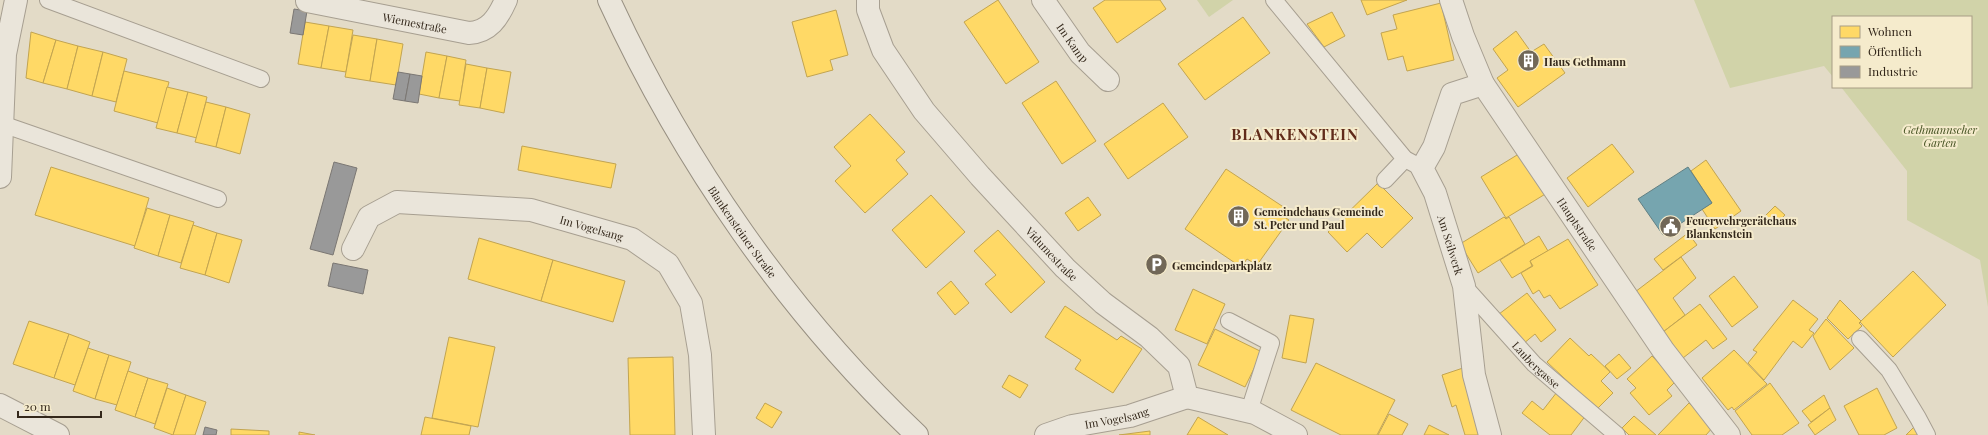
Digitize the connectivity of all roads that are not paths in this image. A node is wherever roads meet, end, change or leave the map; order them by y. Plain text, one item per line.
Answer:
1 (16, 0) edge
2 (48, 0) edge
3 (506, 0) edge
4 (609, 0) edge
5 (868, 0) edge
6 (1043, 0) edge
7 (1274, 0) edge
8 (1451, 0) edge
9 (307, 1) dead end
10 (2, 54) edge
11 (261, 79) dead end
12 (1108, 80) dead end
13 (1483, 84) junction
14 (2, 124) junction
15 (1414, 164) junction
16 (0, 177) edge
17 (1385, 180) dead end
18 (218, 199) dead end
19 (353, 249) dead end
20 (1464, 286) junction
21 (1228, 321) dead end
22 (1860, 339) dead end
23 (1187, 397) junction
24 (0, 405) edge
25 (1249, 411) junction
26 (58, 435) edge
27 (704, 435) edge
28 (917, 435) edge
29 (1046, 435) edge
30 (1296, 435) edge
31 (1490, 435) edge
32 (1617, 435) edge
33 (1729, 435) edge
34 (1927, 435) edge

1 - 10 street
2 - 11 lane
3 - 9 street, Wiemestraße
4 - 28 street, Blankensteiner Straße
5 - 23 street, Vidumestraße
6 - 12 street, Im Kamp
7 - 15 lane
8 - 13 street, Hauptstraße
10 - 14 street
13 - 15 street
13 - 33 street, Hauptstraße
14 - 16 street
14 - 18 lane
15 - 17 lane
15 - 20 street, Am Seilwerk
19 - 27 street, Im Vogelsang
20 - 31 street, Am Seilwerk
20 - 32 lane, Laubergasse
21 - 25 lane
22 - 34 lane
23 - 25 street
23 - 29 street, Im Vogelsang
24 - 26 street
25 - 30 street

